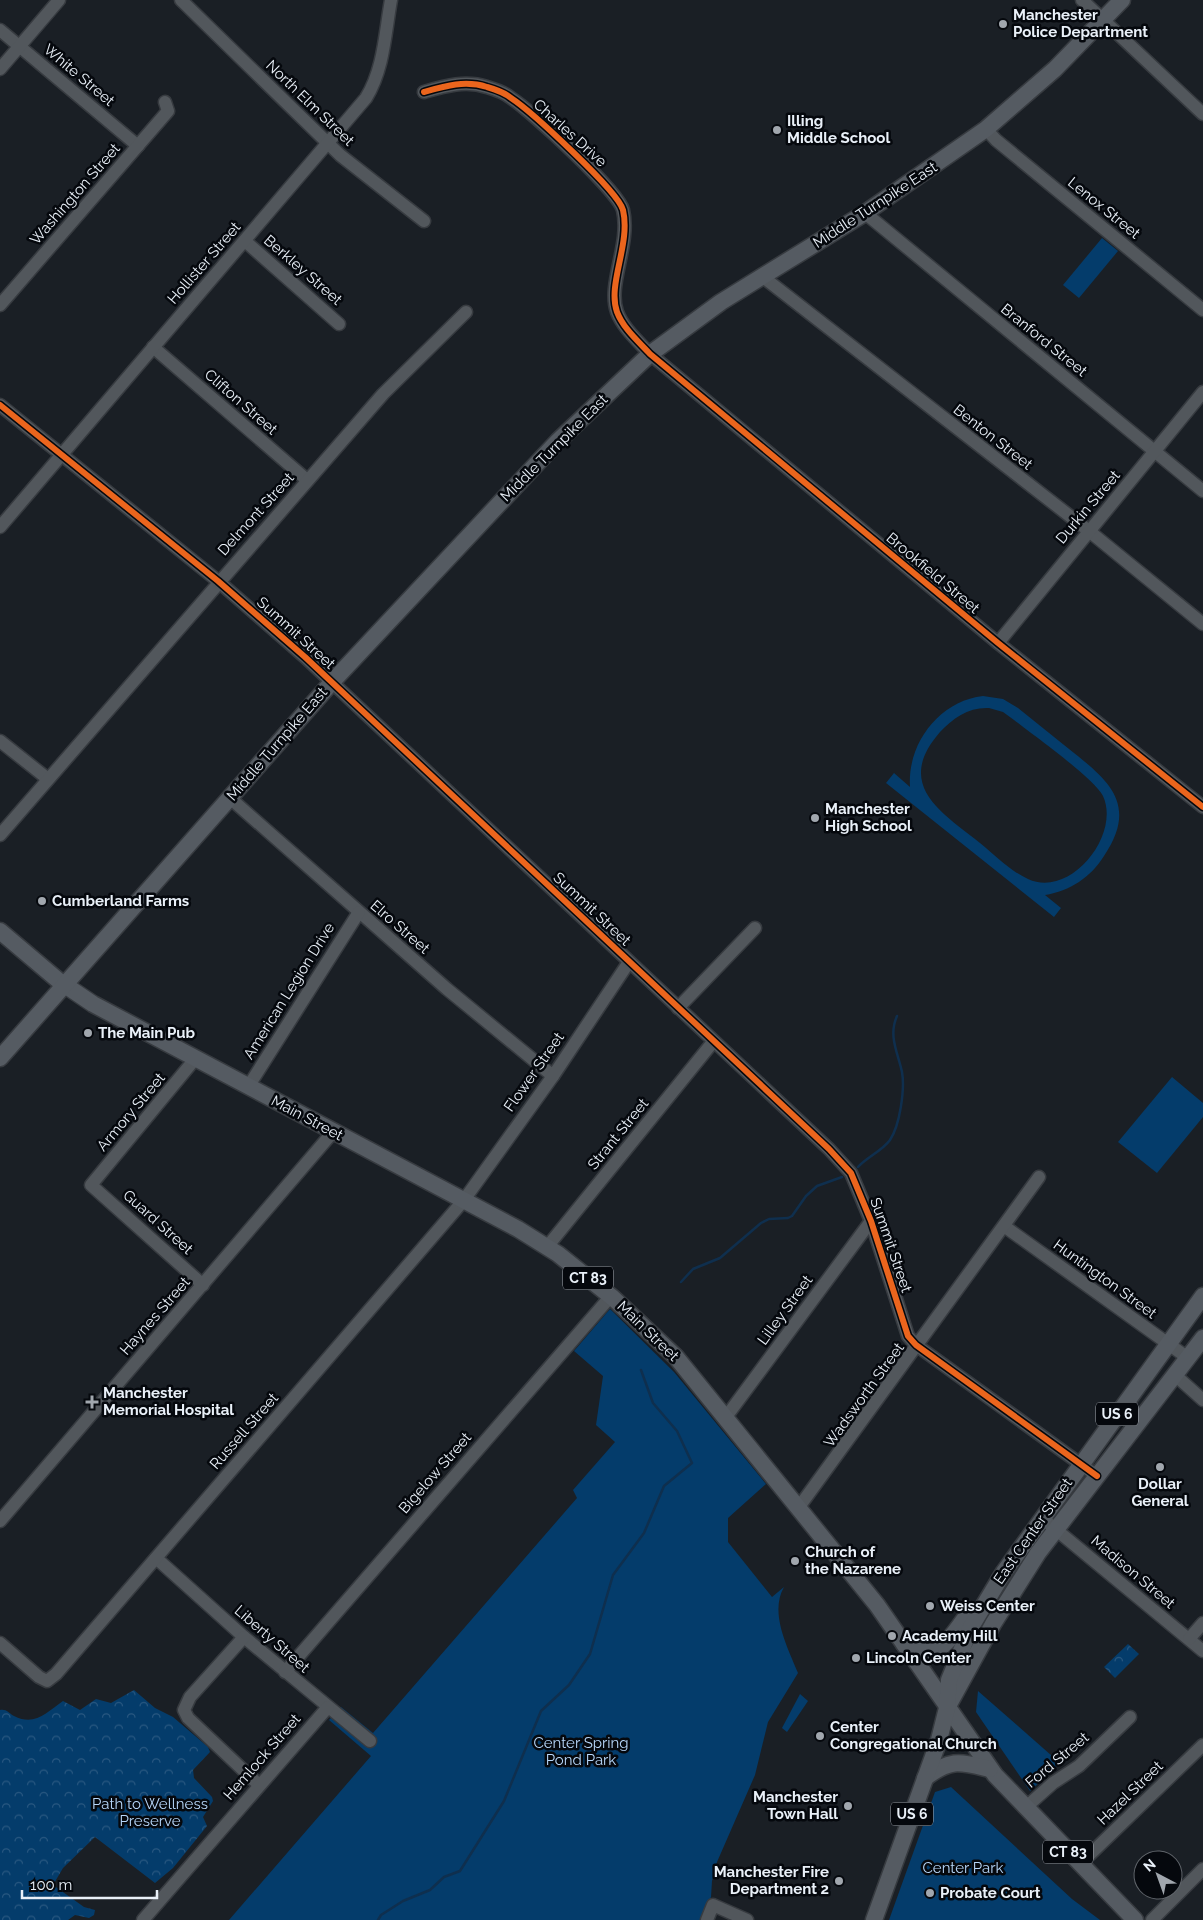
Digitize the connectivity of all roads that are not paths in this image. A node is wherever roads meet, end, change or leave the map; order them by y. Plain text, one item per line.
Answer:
1 (59, 0) edge
2 (181, 0) edge
3 (391, 0) edge
4 (1082, 0) edge
5 (1122, 0) edge
6 (1103, 20) junction
7 (0, 30) edge
8 (19, 46) junction
9 (0, 69) edge
10 (424, 92) dead end
11 (165, 102) dead end
12 (1203, 114) edge
13 (986, 129) junction
14 (327, 143) junction
15 (138, 146) junction
16 (866, 213) junction
17 (424, 221) dead end
18 (245, 241) junction
19 (763, 277) junction
20 (0, 305) edge
21 (1203, 310) edge
22 (466, 312) dead end
23 (339, 324) dead end
24 (153, 347) junction
25 (650, 354) junction
26 (1203, 392) edge
27 (0, 406) edge
28 (1155, 452) junction
29 (61, 455) junction
30 (308, 480) junction
31 (1203, 491) edge
32 (0, 527) edge
33 (1089, 532) junction
34 (218, 581) junction
35 (1203, 624) edge
36 (998, 643) junction
37 (332, 682) junction
38 (0, 742) edge
39 (48, 779) junction
40 (230, 798) junction
41 (1203, 807) edge
42 (0, 835) edge
43 (358, 912) junction
44 (755, 928) dead end
45 (0, 931) edge
46 (629, 962) junction
47 (64, 984) junction
48 (678, 1008) junction
49 (714, 1042) junction
50 (0, 1058) edge
51 (196, 1059) junction
52 (553, 1076) junction
53 (248, 1087) junction
54 (333, 1132) junction
55 (1039, 1177) dead end
56 (91, 1185) joint
57 (464, 1200) junction
58 (871, 1221) junction
59 (1004, 1226) junction
60 (547, 1247) junction
61 (203, 1285) junction
62 (610, 1296) junction
63 (1203, 1296) edge
64 (1203, 1338) edge
65 (1168, 1344) junction
66 (916, 1345) junction
67 (1188, 1358) junction
68 (1175, 1374) junction
69 (1203, 1400) edge
70 (726, 1417) junction
71 (1080, 1465) junction
72 (1097, 1476) junction
73 (799, 1508) junction
74 (1042, 1518) junction
75 (0, 1521) edge
76 (1055, 1530) junction
77 (156, 1558) junction
78 (992, 1590) junction
79 (1008, 1600) junction
80 (1203, 1623) edge
81 (244, 1637) junction
82 (1189, 1639) junction
83 (0, 1643) edge
84 (904, 1644) junction
85 (1203, 1651) edge
86 (285, 1672) junction
87 (328, 1708) junction
88 (947, 1708) junction
89 (1130, 1716) dead end
90 (370, 1741) dead end
91 (1203, 1745) edge
92 (990, 1769) junction
93 (925, 1778) junction
94 (259, 1785) junction
95 (1025, 1808) junction
96 (1080, 1864) junction
97 (1203, 1869) edge
98 (143, 1920) edge
99 (707, 1920) edge
100 (747, 1920) edge
101 (874, 1920) edge
102 (1135, 1920) edge
103 (1152, 1920) edge

1 - 8 street
2 - 14 street, North Elm Street
3 - 14 street, Hollister Street
4 - 6 street
5 - 6 main road, Middle Turnpike East
6 - 12 street
6 - 13 main road, Middle Turnpike East
7 - 8 street, White Street
8 - 9 street
8 - 15 street, White Street
10 - 25 street, Charles Drive
11 - 15 street, Washington Street
13 - 16 main road, Middle Turnpike East
13 - 21 street, Lenox Street
14 - 17 street, North Elm Street
14 - 18 street, Hollister Street
15 - 20 street, Washington Street
16 - 19 main road, Middle Turnpike East
16 - 28 street, Branford Street
18 - 23 street, Berkley Street
18 - 24 street, Hollister Street
19 - 25 main road, Middle Turnpike East
19 - 33 street, Benton Street
22 - 30 street, Delmont Street
24 - 29 street, Hollister Street
24 - 30 street, Clifton Street
25 - 36 street, Brookfield Street
25 - 37 main road, Middle Turnpike East
26 - 28 street, Durkin Street
27 - 29 street, Summit Street
28 - 31 street, Branford Street
28 - 33 street, Durkin Street
29 - 32 street, Hollister Street
29 - 34 street, Summit Street
30 - 34 street, Delmont Street
33 - 35 street, Benton Street
33 - 36 street, Durkin Street
34 - 37 street, Summit Street
34 - 39 street, Delmont Street
36 - 41 street, Brookfield Street
37 - 40 main road, Middle Turnpike East
37 - 46 street, Summit Street
38 - 39 street
39 - 42 street, Delmont Street
40 - 43 street, Elro Street
40 - 47 main road, Middle Turnpike East
43 - 52 street, Elro Street
43 - 53 street, American Legion Drive
44 - 48 street
45 - 47 main road, Main Street / CT 83
46 - 48 street, Summit Street
46 - 52 street, Flower Street
47 - 50 main road, Middle Turnpike East
47 - 51 main road, Main Street / CT 83
48 - 49 street, Summit Street
49 - 58 street, Summit Street
49 - 60 street, Strant Street
51 - 53 main road, Main Street / CT 83
51 - 56 street, Armory Street
52 - 57 street, Flower Street
53 - 54 main road, Main Street / CT 83
54 - 57 main road, Main Street / CT 83
54 - 61 street, Haynes Street
55 - 59 street, Wadsworth Street
56 - 61 street, Guard Street
57 - 60 main road, Main Street / CT 83
57 - 77 street, Russell Street
58 - 66 street, Summit Street
58 - 70 street, Lilley Street
59 - 65 street, Huntington Street
59 - 66 street, Wadsworth Street
60 - 62 main road, Main Street / CT 83
61 - 75 street, Haynes Street
62 - 70 main road, Main Street / CT 83
62 - 86 street, Bigelow Street
63 - 65 main road, East Center Street / US 6
64 - 67 main road, East Center Street / US 6
65 - 67 street, Huntington Street
65 - 71 main road, East Center Street / US 6
66 - 71 street, Summit Street
66 - 73 street, Wadsworth Street
67 - 68 main road, East Center Street / US 6
68 - 69 street
68 - 72 main road, East Center Street / US 6
70 - 73 main road, Main Street / CT 83
71 - 72 street, Summit Street
71 - 74 main road, East Center Street / US 6
72 - 76 main road, East Center Street / US 6
73 - 84 main road, Main Street / CT 83
74 - 76 street, Madison Street
74 - 78 main road, East Center Street / US 6
76 - 79 main road, East Center Street / US 6
76 - 82 street, Madison Street
77 - 81 street, Liberty Street
77 - 83 street, Russell Street
78 - 79 main road
78 - 84 main road
78 - 88 main road, East Center Street / US 6
79 - 88 main road, East Center Street / US 6
80 - 82 street
81 - 86 street, Liberty Street
81 - 94 street
82 - 85 street, Madison Street
84 - 88 main road, Main Street / CT 83
86 - 87 street, Liberty Street
87 - 90 street, Liberty Street
87 - 94 street, Hemlock Street
88 - 92 main road, Main Street / CT 83
88 - 93 main road, US 6
89 - 95 street, Ford Street
91 - 96 street, Hazel Street
92 - 93 main road
92 - 95 main road, Main Street / CT 83
93 - 101 main road, US 6
94 - 98 street, Hemlock Street
95 - 96 main road, Main Street / CT 83
96 - 102 main road, Main Street / CT 83
97 - 103 street
99 - 100 street

